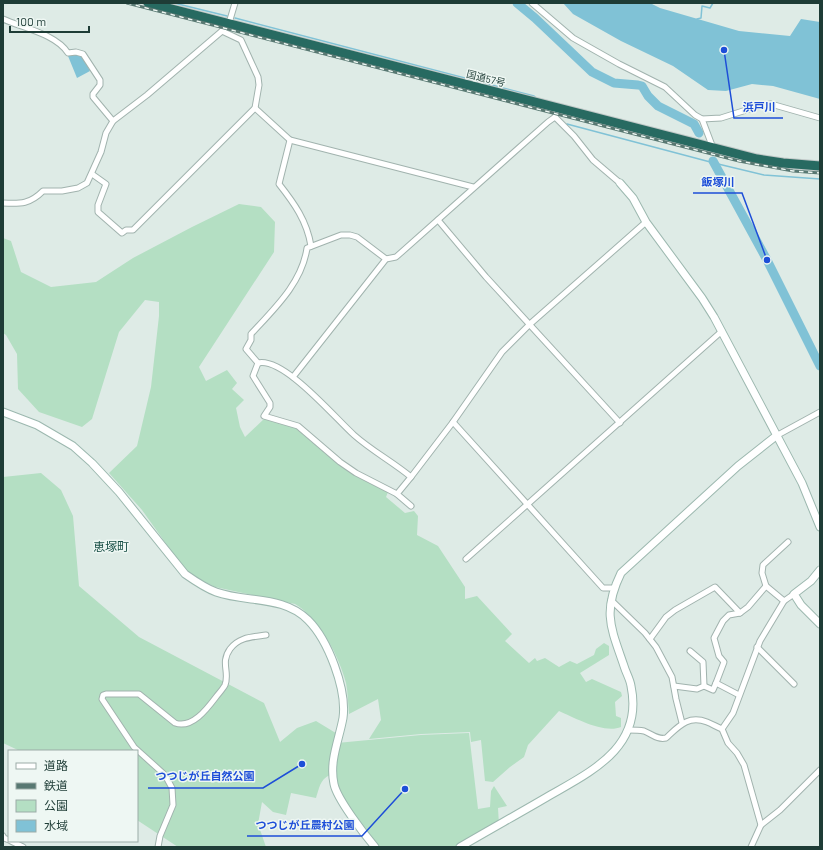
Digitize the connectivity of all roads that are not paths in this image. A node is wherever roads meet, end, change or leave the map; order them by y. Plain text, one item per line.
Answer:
1 (148, 3) edge
2 (235, 3) edge
3 (532, 3) edge
4 (3, 19) edge
5 (229, 24) junction
6 (222, 31) junction
7 (557, 107) junction
8 (254, 108) junction
9 (555, 117) junction
10 (820, 118) edge
11 (702, 119) junction
12 (113, 121) junction
13 (290, 140) junction
14 (713, 148) junction
15 (820, 166) edge
16 (92, 174) junction
17 (620, 183) joint
18 (473, 187) junction
19 (3, 203) edge
20 (438, 220) junction
21 (646, 222) junction
22 (311, 246) junction
23 (386, 259) junction
24 (530, 324) junction
25 (722, 331) junction
26 (258, 363) junction
27 (293, 377) junction
28 (3, 412) edge
29 (820, 412) edge
30 (453, 422) junction
31 (620, 423) junction
32 (776, 436) junction
33 (411, 477) junction
34 (397, 494) junction
35 (527, 505) junction
36 (411, 506) dead end
37 (820, 527) edge
38 (788, 542) dead end
39 (466, 559) dead end
40 (820, 570) edge
41 (766, 586) junction
42 (613, 588) junction
43 (794, 594) junction
44 (611, 600) junction
45 (784, 601) junction
46 (740, 613) junction
47 (820, 624) edge
48 (266, 635) dead end
49 (650, 639) junction
50 (757, 646) junction
51 (690, 651) dead end
52 (716, 683) junction
53 (794, 684) dead end
54 (674, 686) junction
55 (704, 686) junction
56 (739, 695) junction
57 (682, 723) junction
58 (722, 729) junction
59 (628, 730) junction
60 (820, 770) edge
61 (761, 825) junction
62 (12, 842) edge
63 (23, 847) edge
64 (158, 847) edge
65 (375, 847) edge
66 (460, 847) edge
67 (751, 847) edge

1 - 5 highway, 国道57号
2 - 5 street
3 - 11 street
4 - 12 street
5 - 6 street
5 - 7 highway, 国道57号
6 - 8 street
6 - 12 street
7 - 9 street
7 - 14 highway, 国道57号
8 - 13 street
8 - 16 street
9 - 17 street
9 - 18 street
10 - 11 street
11 - 14 street
12 - 16 street
13 - 18 street
13 - 22 street
14 - 15 highway, 国道57号
16 - 19 street
17 - 21 street
18 - 20 street
20 - 23 street
20 - 24 street
21 - 24 street
21 - 25 street
22 - 23 street
22 - 26 street
23 - 27 street
24 - 30 street
24 - 31 street
25 - 31 street
25 - 32 street
26 - 27 street
26 - 34 street
27 - 33 street
28 - 65 street
29 - 32 street
30 - 33 street
30 - 35 street
31 - 35 street
32 - 37 street
32 - 42 street
33 - 34 street
34 - 36 street
35 - 39 street
35 - 42 street
38 - 41 street
40 - 43 street
41 - 45 street
41 - 46 street
42 - 44 street
43 - 45 street
43 - 47 street
44 - 49 street
44 - 59 street
45 - 50 street
46 - 49 street
46 - 52 street
48 - 64 street
49 - 54 street
50 - 53 street
50 - 56 street
51 - 55 street
52 - 55 street
52 - 56 street
54 - 55 street
54 - 57 street
56 - 58 street
57 - 58 street
57 - 59 street
58 - 61 street
59 - 66 street
60 - 61 street
61 - 67 street
62 - 63 street

